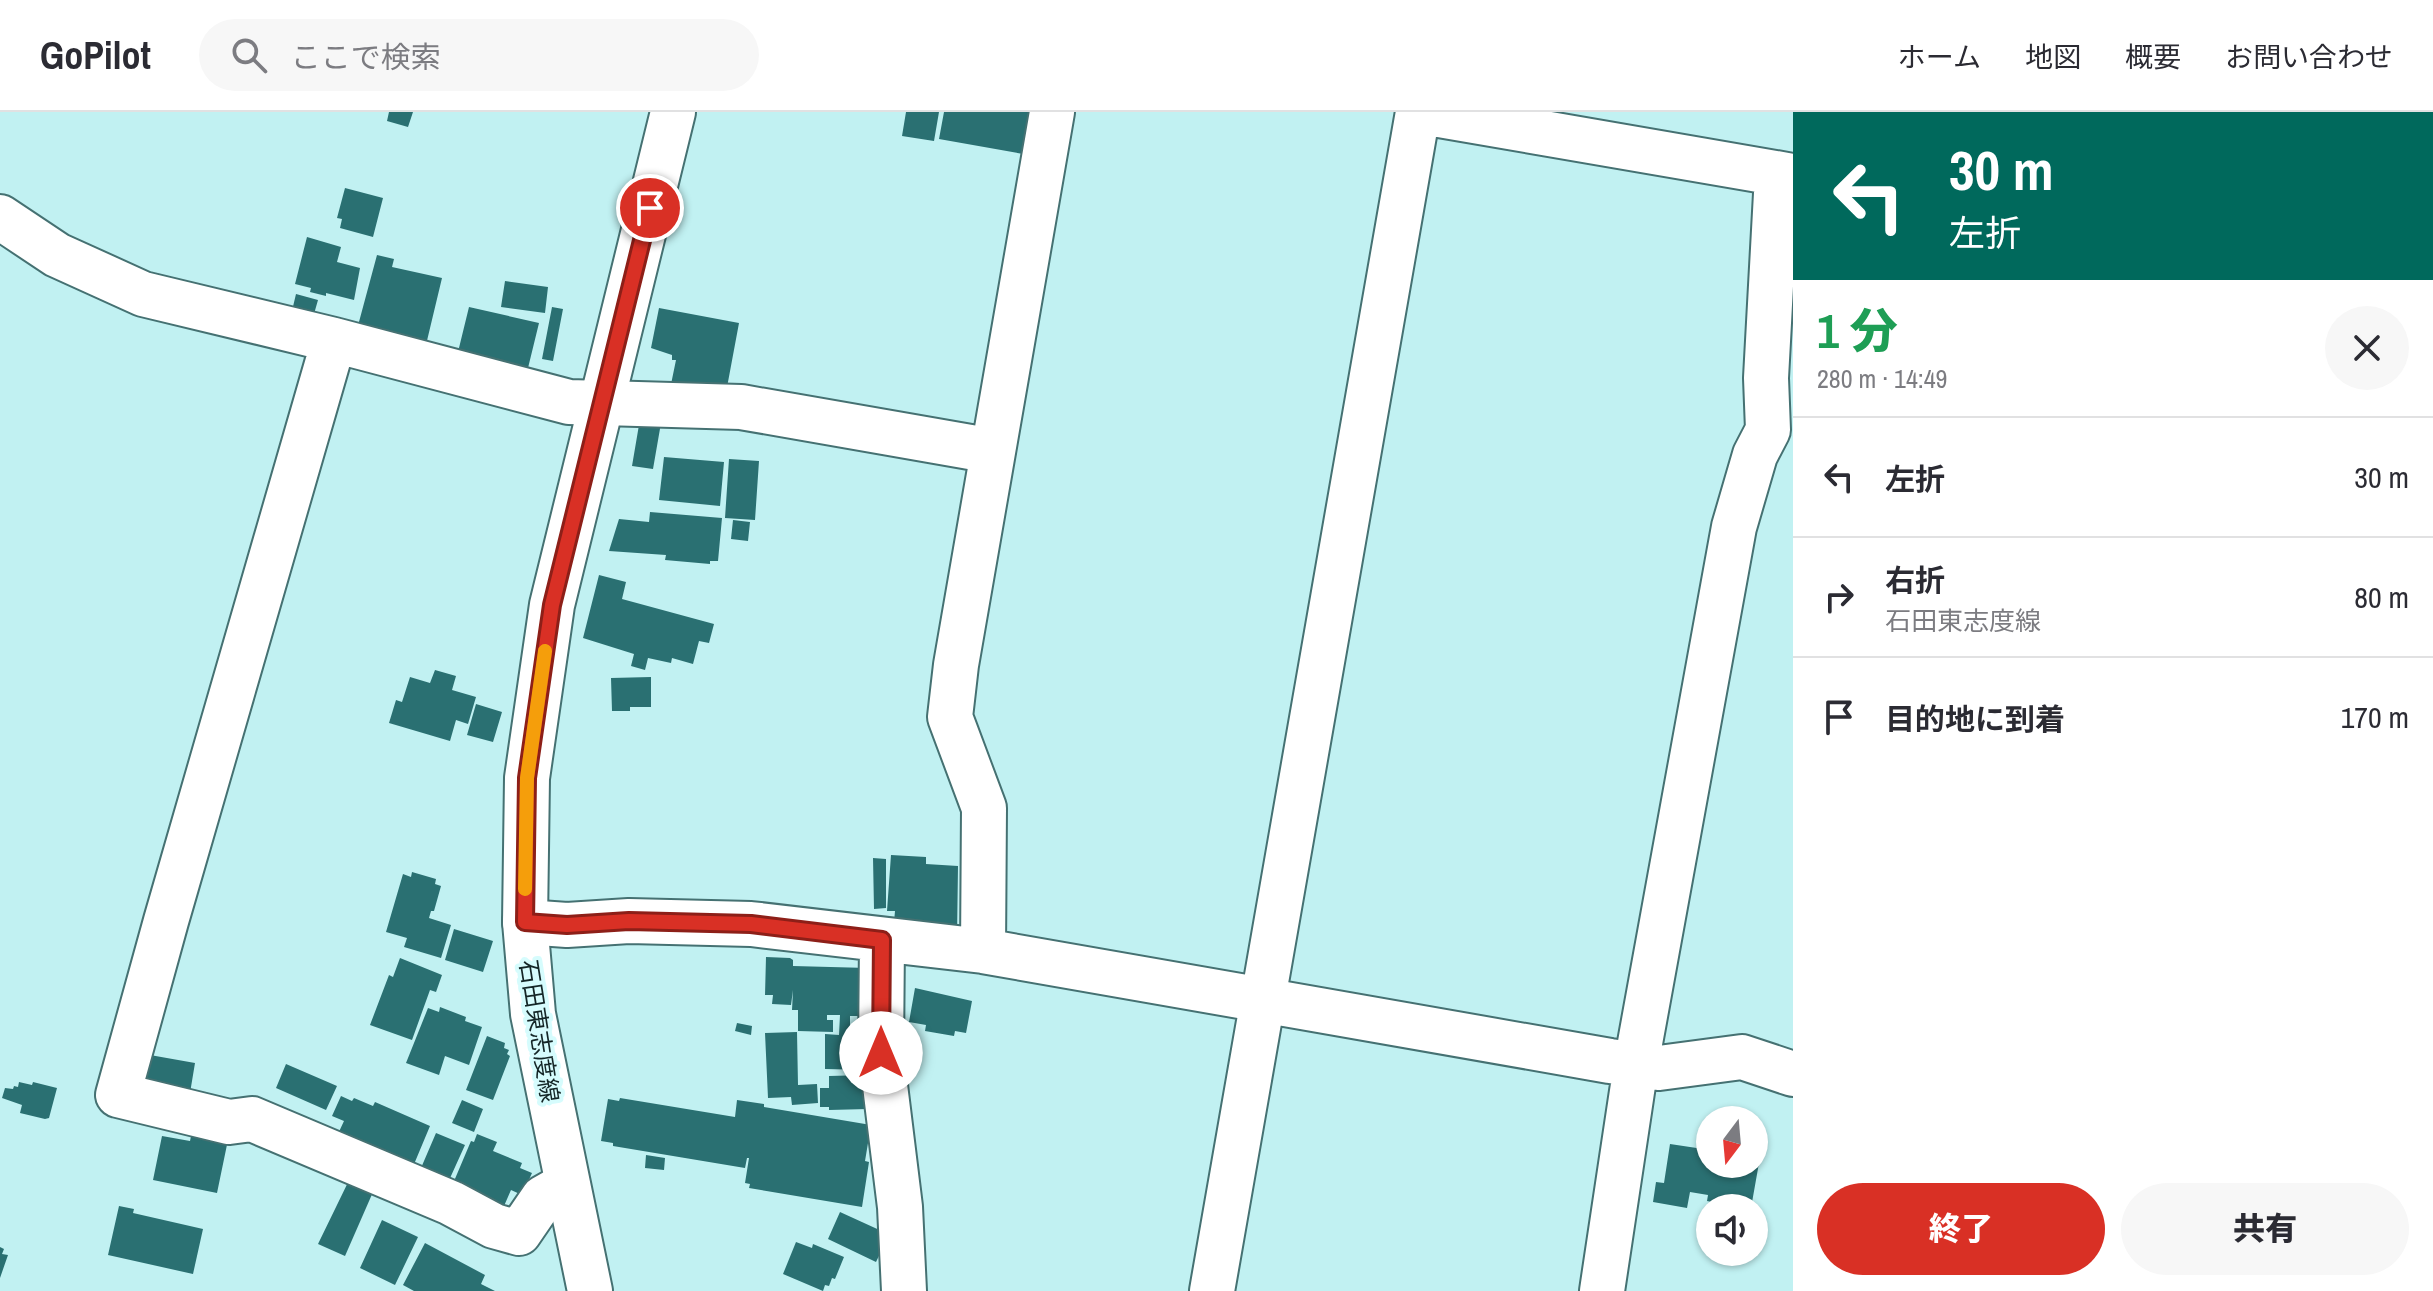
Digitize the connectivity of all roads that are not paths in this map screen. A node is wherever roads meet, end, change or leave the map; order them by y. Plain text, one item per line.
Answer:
1 (673, 112) edge
2 (1052, 112) edge
3 (1420, 112) edge
4 (1785, 176) edge
5 (0, 217) edge
6 (334, 340) junction
7 (602, 404) junction
8 (1780, 440) edge
9 (993, 451) junction
10 (525, 922) junction
11 (882, 940) junction
12 (983, 951) junction
13 (1264, 1000) junction
14 (1636, 1065) junction
15 (1793, 1074) edge
16 (566, 1185) junction
17 (590, 1291) edge
18 (904, 1291) edge
19 (1212, 1291) edge
20 (1602, 1291) edge

1 - 7 street, 石田東志度線
2 - 9 street
3 - 4 street
3 - 13 street
4 - 8 street
5 - 6 street
6 - 7 street
6 - 16 street
7 - 9 street
7 - 10 street, 石田東志度線
8 - 14 street
9 - 12 street
10 - 11 street
10 - 16 street, 石田東志度線
11 - 12 street
11 - 18 street
12 - 13 street
13 - 14 street
13 - 19 street
14 - 15 street
14 - 20 street
16 - 17 street, 石田東志度線

